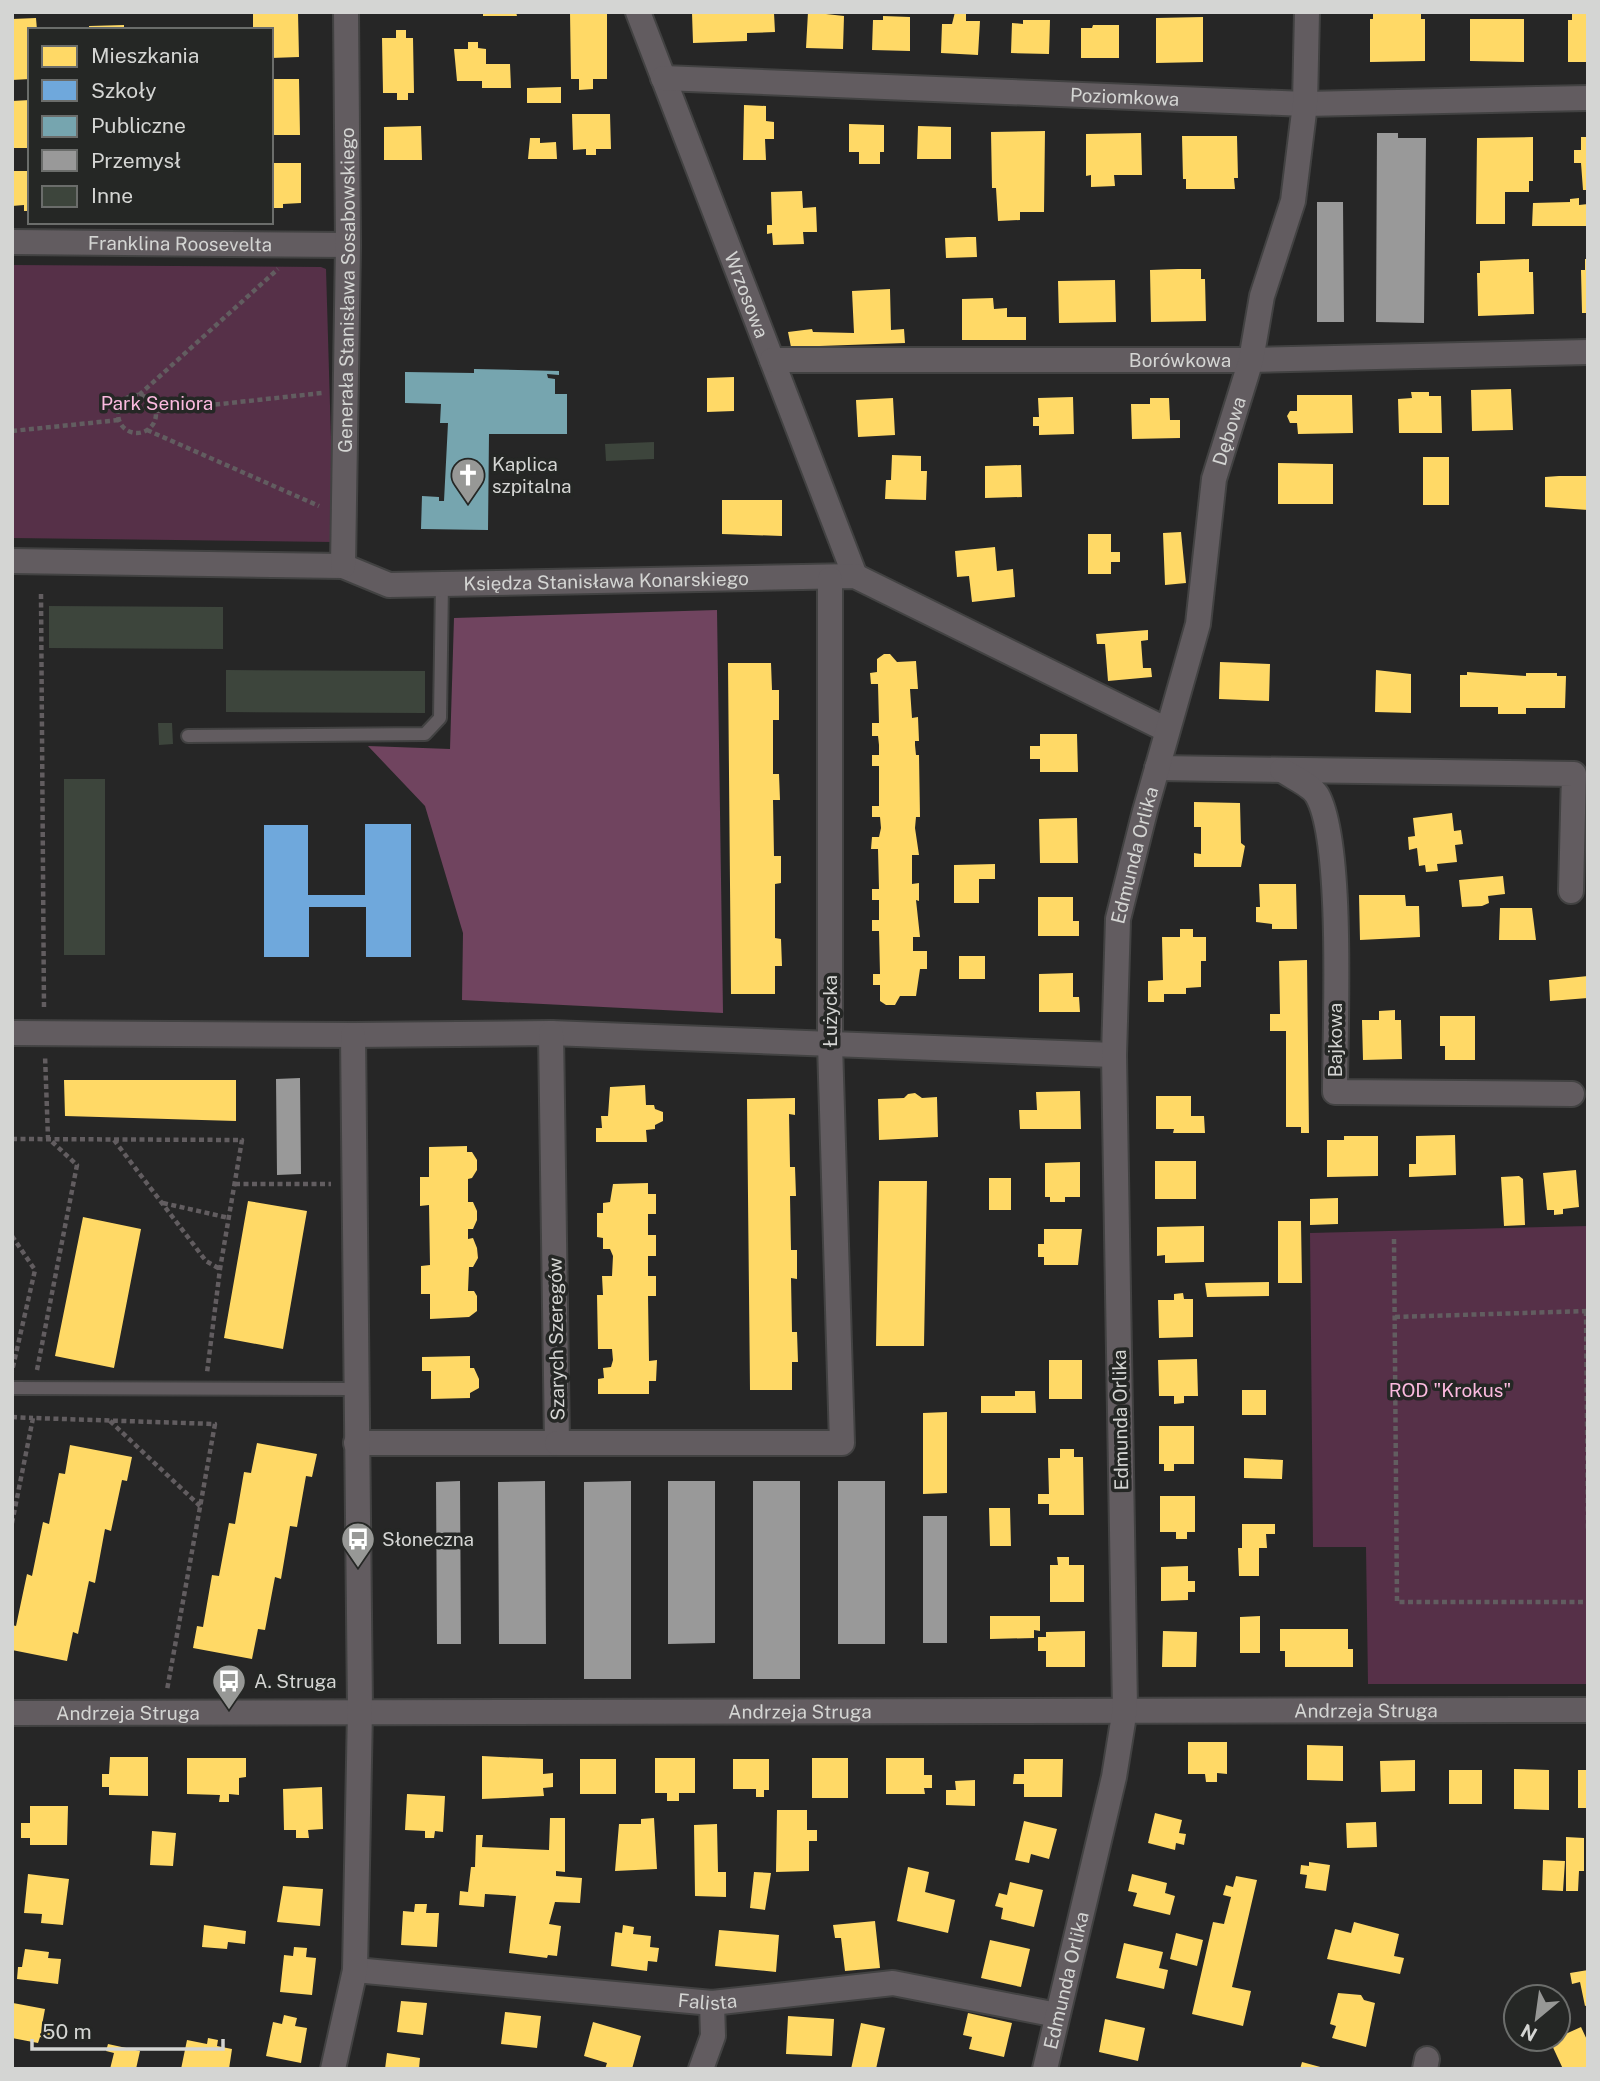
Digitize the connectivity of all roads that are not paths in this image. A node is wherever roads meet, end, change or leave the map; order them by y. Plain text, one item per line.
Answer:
1 (346, 12) edge
2 (638, 12) edge
3 (1307, 12) edge
4 (663, 78) junction
5 (1588, 98) edge
6 (1305, 104) junction
7 (12, 242) edge
8 (348, 245) junction
9 (1588, 352) edge
10 (772, 360) junction
11 (1251, 360) junction
12 (12, 561) edge
13 (343, 566) junction
14 (855, 576) junction
15 (830, 579) junction
16 (442, 583) junction
17 (1167, 730) junction
18 (188, 736) dead end
19 (1157, 768) junction
20 (1282, 770) junction
21 (1571, 891) dead end
22 (12, 1032) edge
23 (551, 1033) junction
24 (353, 1035) junction
25 (830, 1044) junction
26 (1114, 1055) junction
27 (1572, 1094) dead end
28 (12, 1388) edge
29 (357, 1389) junction
30 (356, 1443) junction
31 (557, 1443) junction
32 (1125, 1709) junction
33 (360, 1710) junction
34 (1588, 1710) edge
35 (12, 1713) edge
36 (355, 1970) junction
37 (712, 2003) junction
38 (1057, 2015) junction
39 (333, 2069) edge
40 (701, 2069) edge
41 (1045, 2069) edge

1 - 8 street, Generała Stanisława Sosabowskiego
2 - 4 street, Wrzosowa
3 - 6 street, Dębowa
4 - 6 street, Poziomkowa
4 - 10 street, Wrzosowa
5 - 6 street, Poziomkowa
6 - 11 street, Dębowa
7 - 8 street, Franklina Roosevelta
8 - 13 street, Generała Stanisława Sosabowskiego
9 - 11 street, Borówkowa
10 - 11 street, Borówkowa
10 - 14 street, Wrzosowa
11 - 17 street, Dębowa
12 - 13 street, Księdza Stanisława Konarskiego
13 - 16 street, Księdza Stanisława Konarskiego
14 - 15 street, Księdza Stanisława Konarskiego
14 - 17 street
15 - 16 street, Księdza Stanisława Konarskiego
15 - 25 street, Łużycka
16 - 18 lane
17 - 19 street, Dębowa
19 - 20 street
19 - 26 street, Edmunda Orlika
20 - 21 street
20 - 27 street, Bajkowa
22 - 24 street
23 - 24 street
23 - 25 street
23 - 31 street, Szarych Szeregów
24 - 29 street
25 - 26 street
25 - 31 street, Łużycka
26 - 32 street, Edmunda Orlika
28 - 29 lane
29 - 30 street
30 - 31 street, Szarych Szeregów
30 - 33 street
32 - 33 street, Andrzeja Struga
32 - 34 street, Andrzeja Struga
32 - 38 street, Edmunda Orlika
33 - 35 street, Andrzeja Struga
33 - 36 street
36 - 37 street, Falista
36 - 39 street
37 - 38 street, Falista
37 - 40 street
38 - 41 street, Edmunda Orlika

